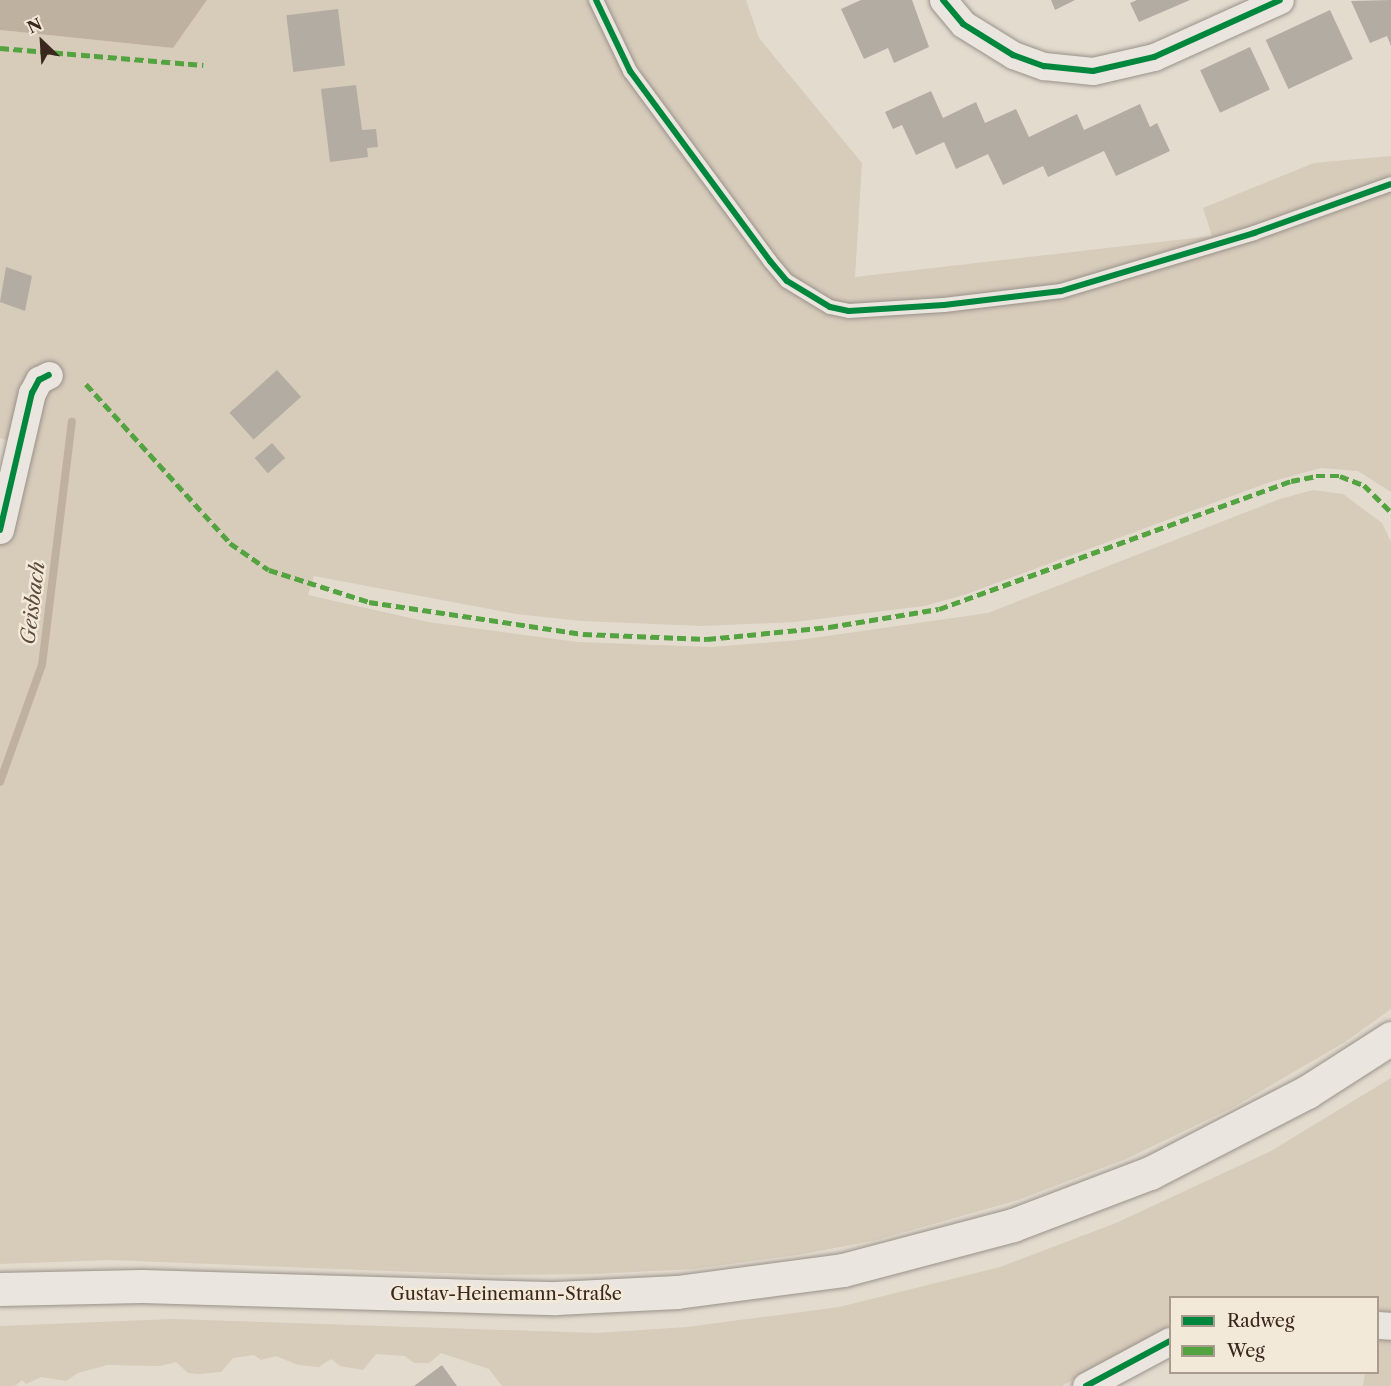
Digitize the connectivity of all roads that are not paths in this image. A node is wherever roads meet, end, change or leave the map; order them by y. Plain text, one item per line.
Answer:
1 (596, 0) edge
2 (943, 0) edge
3 (1264, 3) edge
4 (1391, 184) edge
5 (49, 375) dead end
6 (0, 530) edge
7 (1391, 1038) edge
8 (0, 1289) edge
9 (1169, 1342) edge
10 (1086, 1386) edge

1 - 4 lane
2 - 3 street
5 - 6 street
7 - 8 main road, Gustav-Heinemann-Straße
9 - 10 street

